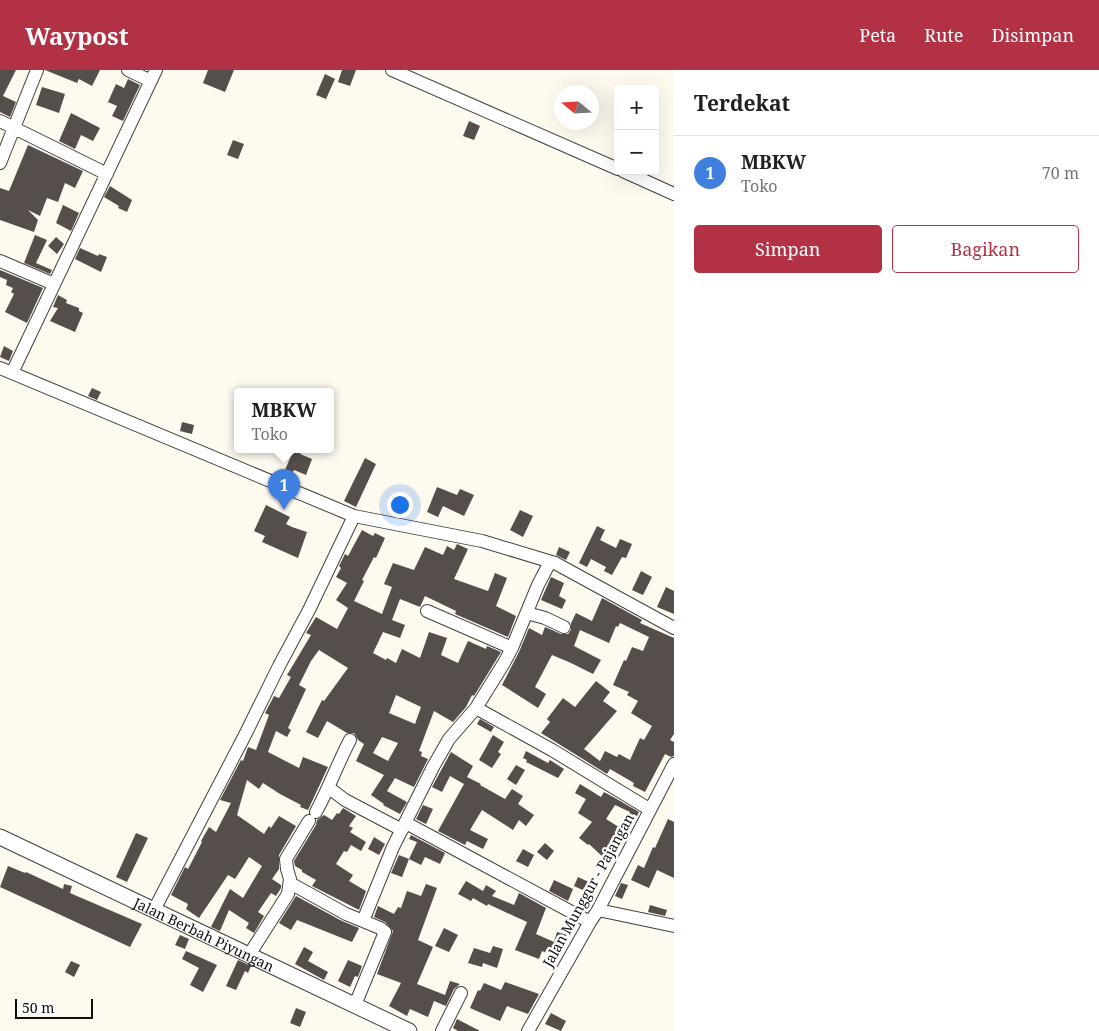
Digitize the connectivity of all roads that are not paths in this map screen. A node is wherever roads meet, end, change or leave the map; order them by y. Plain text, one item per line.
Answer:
1 (37, 70) edge
2 (128, 70) edge
3 (392, 70) edge
4 (154, 75) edge
5 (0, 121) edge
6 (14, 128) junction
7 (0, 163) edge
8 (614, 167) edge
9 (107, 174) junction
10 (632, 175) edge
11 (674, 194) edge
12 (0, 261) edge
13 (54, 284) junction
14 (0, 368) edge
15 (12, 373) junction
16 (354, 516) junction
17 (550, 562) junction
18 (428, 611) dead end
19 (527, 613) junction
20 (564, 627) dead end
21 (674, 628) edge
22 (512, 648) junction
23 (476, 708) junction
24 (350, 740) dead end
25 (674, 764) edge
26 (329, 788) junction
27 (649, 809) junction
28 (404, 826) junction
29 (0, 837) edge
30 (290, 883) junction
31 (154, 910) junction
32 (598, 910) junction
33 (363, 921) junction
34 (590, 922) junction
35 (674, 926) edge
36 (249, 955) junction
37 (461, 993) dead end
38 (354, 1005) junction
39 (409, 1031) edge
40 (442, 1031) edge
41 (528, 1031) edge

1 - 6 street
2 - 4 street
3 - 8 street
4 - 9 street
5 - 6 street
6 - 7 street
6 - 9 street
9 - 13 street
10 - 11 street
12 - 13 street
13 - 15 street
14 - 15 street
15 - 16 street
16 - 17 street
16 - 31 street
17 - 19 street
17 - 21 street
18 - 22 street
19 - 20 street
19 - 22 street
22 - 23 street
23 - 27 street
23 - 28 street
24 - 26 street
25 - 27 street, Jalan Munggur - Pajangan
26 - 28 street
26 - 30 street
27 - 32 street, Jalan Munggur - Pajangan
28 - 33 street
28 - 34 street
29 - 31 street, Jalan Berbah Piyungan
30 - 33 street
30 - 36 street
31 - 36 street, Jalan Berbah Piyungan
32 - 34 street, Jalan Munggur - Pajangan
32 - 35 street
33 - 38 street
34 - 41 street, Jalan Munggur - Pajangan
36 - 38 street, Jalan Berbah Piyungan
37 - 40 street
38 - 39 street, Jalan Berbah Piyungan

